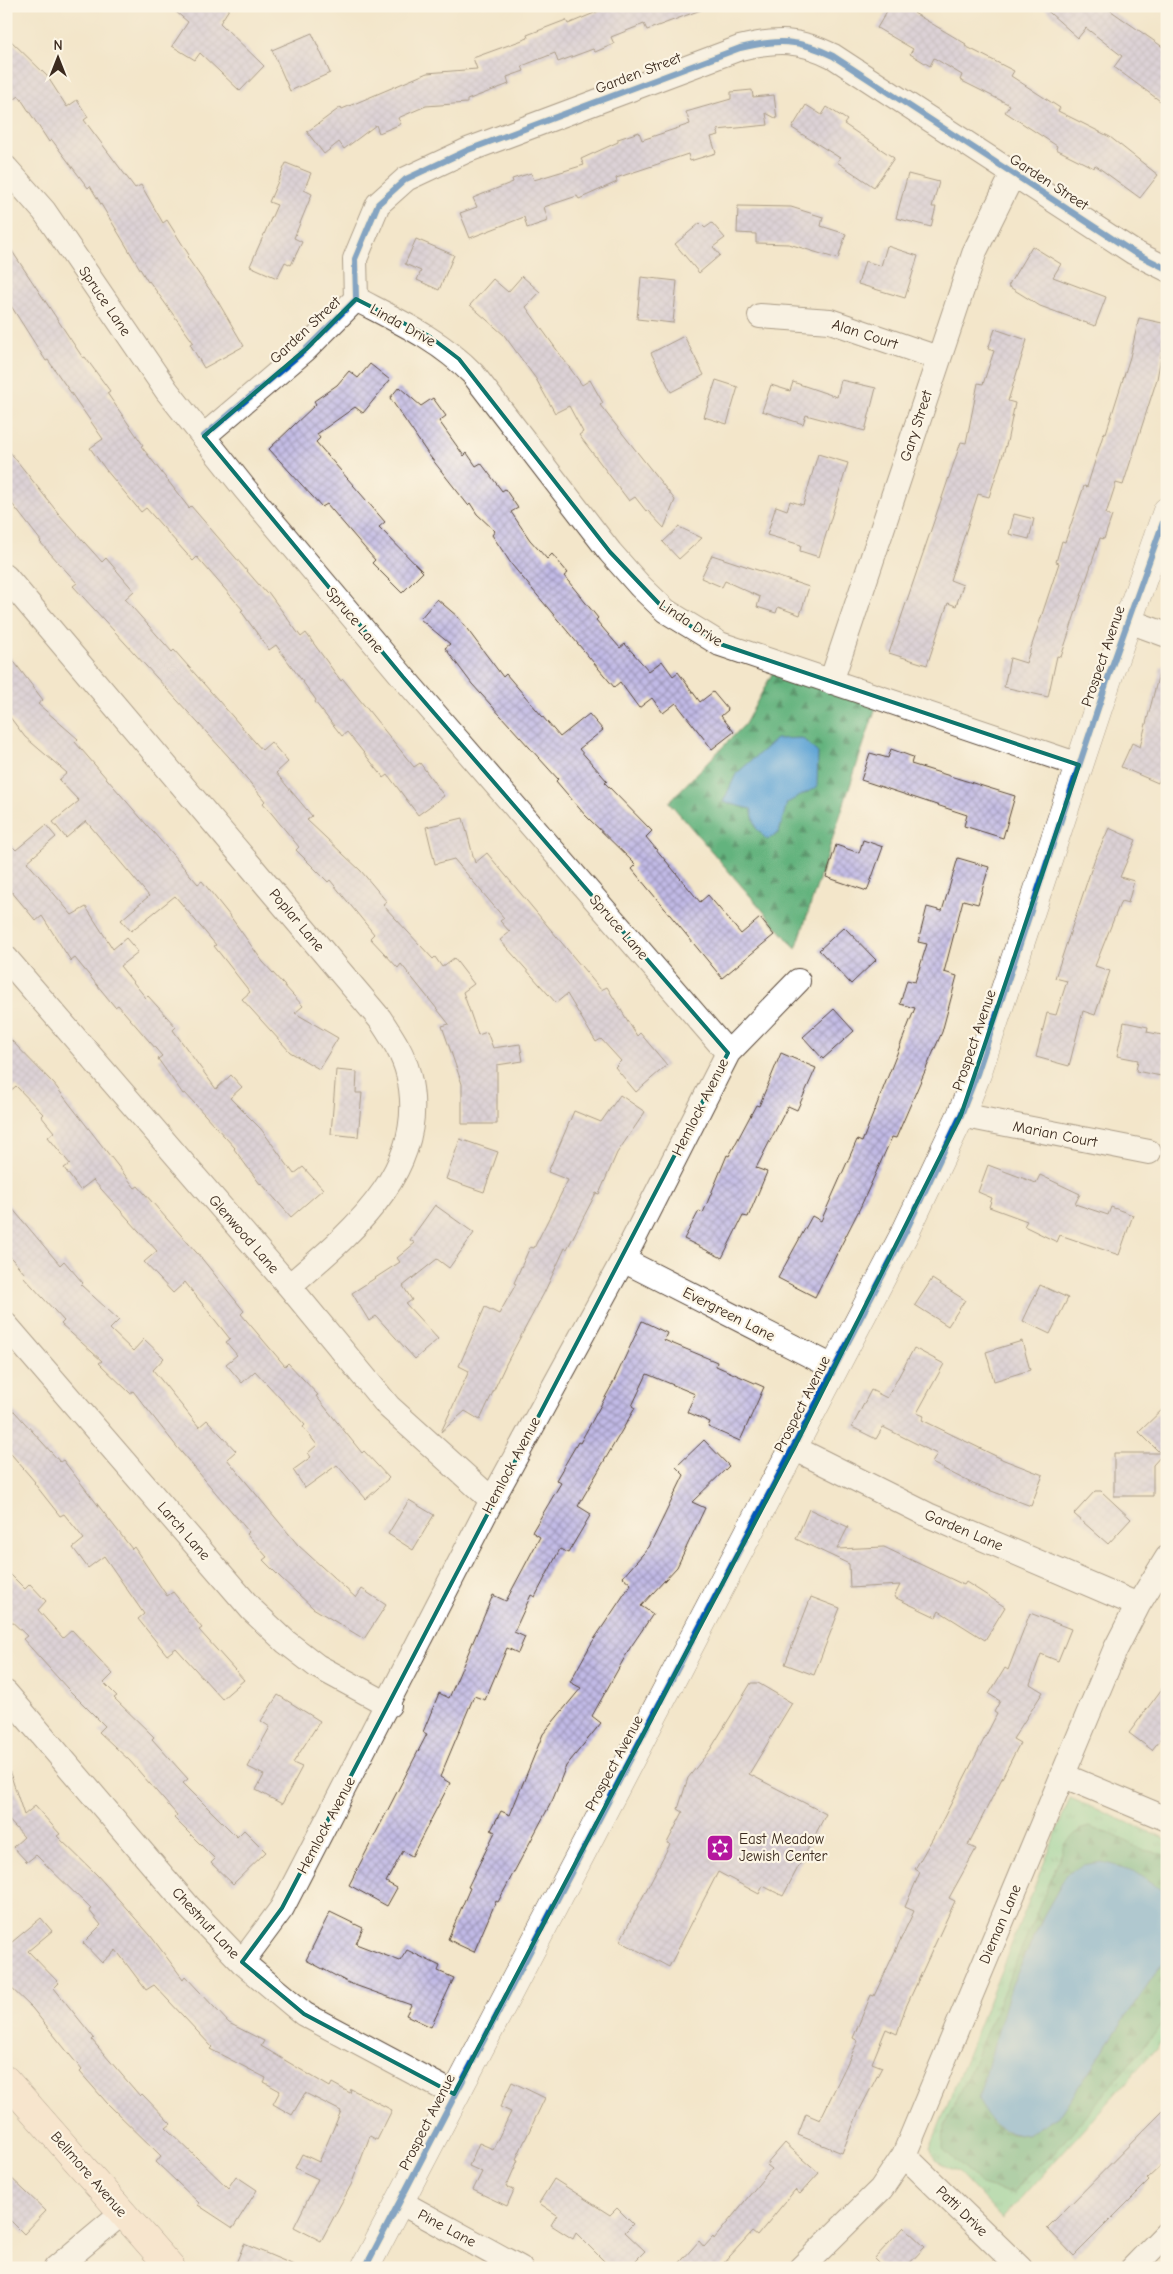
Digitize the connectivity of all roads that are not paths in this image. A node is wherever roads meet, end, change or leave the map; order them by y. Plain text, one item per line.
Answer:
1 (7, 170) edge
2 (1013, 174) junction
3 (1167, 269) edge
4 (356, 300) junction
5 (760, 316) dead end
6 (938, 358) junction
7 (204, 436) junction
8 (1167, 511) edge
9 (6, 577) edge
10 (1129, 621) junction
11 (1167, 635) edge
12 (831, 682) junction
13 (1079, 765) junction
14 (11, 974) edge
15 (798, 982) dead end
16 (728, 1053) junction
17 (961, 1115) junction
18 (1149, 1152) dead end
19 (623, 1260) junction
20 (289, 1286) junction
21 (6, 1325) edge
22 (835, 1368) junction
23 (794, 1448) junction
24 (492, 1500) junction
25 (1167, 1558) edge
26 (1138, 1605) junction
27 (6, 1693) edge
28 (388, 1705) junction
29 (1062, 1775) junction
30 (1167, 1819) edge
31 (242, 1962) junction
32 (6, 2080) edge
33 (454, 2094) junction
34 (904, 2155) junction
35 (400, 2202) junction
36 (123, 2212) junction
37 (1167, 2233) edge
38 (56, 2268) edge
39 (171, 2268) edge
40 (365, 2268) edge
41 (520, 2268) edge
42 (801, 2268) edge
43 (1020, 2268) edge
44 (1132, 2268) edge

1 - 7 street, Spruce Lane
2 - 3 street, Garden Street
2 - 4 street, Garden Street
2 - 6 street, Gary Street
4 - 7 street, Garden Street
4 - 12 street, Linda Drive
5 - 6 street, Alan Court
6 - 12 street, Gary Street
7 - 16 street, Spruce Lane
8 - 10 street, Prospect Avenue
9 - 20 street, Poplar Lane
10 - 11 street
10 - 13 street, Prospect Avenue
12 - 13 street, Linda Drive
13 - 17 street, Prospect Avenue
14 - 20 street, Glenwood Lane
15 - 16 street, Hemlock Avenue
16 - 19 street, Hemlock Avenue
17 - 18 street, Marian Court
17 - 22 street, Prospect Avenue
19 - 22 street, Evergreen Lane
19 - 24 street, Hemlock Avenue
20 - 24 street, Glenwood Lane
21 - 28 street, Larch Lane
22 - 23 street, Prospect Avenue
23 - 26 street, Garden Lane
23 - 33 street, Prospect Avenue
24 - 28 street, Hemlock Avenue
25 - 26 street, Dieman Lane
26 - 29 street, Dieman Lane
27 - 31 street, Chestnut Lane
28 - 31 street, Hemlock Avenue
29 - 30 street
29 - 34 street, Dieman Lane
31 - 33 street, Chestnut Lane
32 - 36 main road, Bellmore Avenue
33 - 35 street, Prospect Avenue
34 - 42 street, Dieman Lane
34 - 43 street, Patti Drive
35 - 40 street, Prospect Avenue
35 - 41 street, Pine Lane
36 - 38 street
36 - 39 main road, Bellmore Avenue
37 - 44 street

